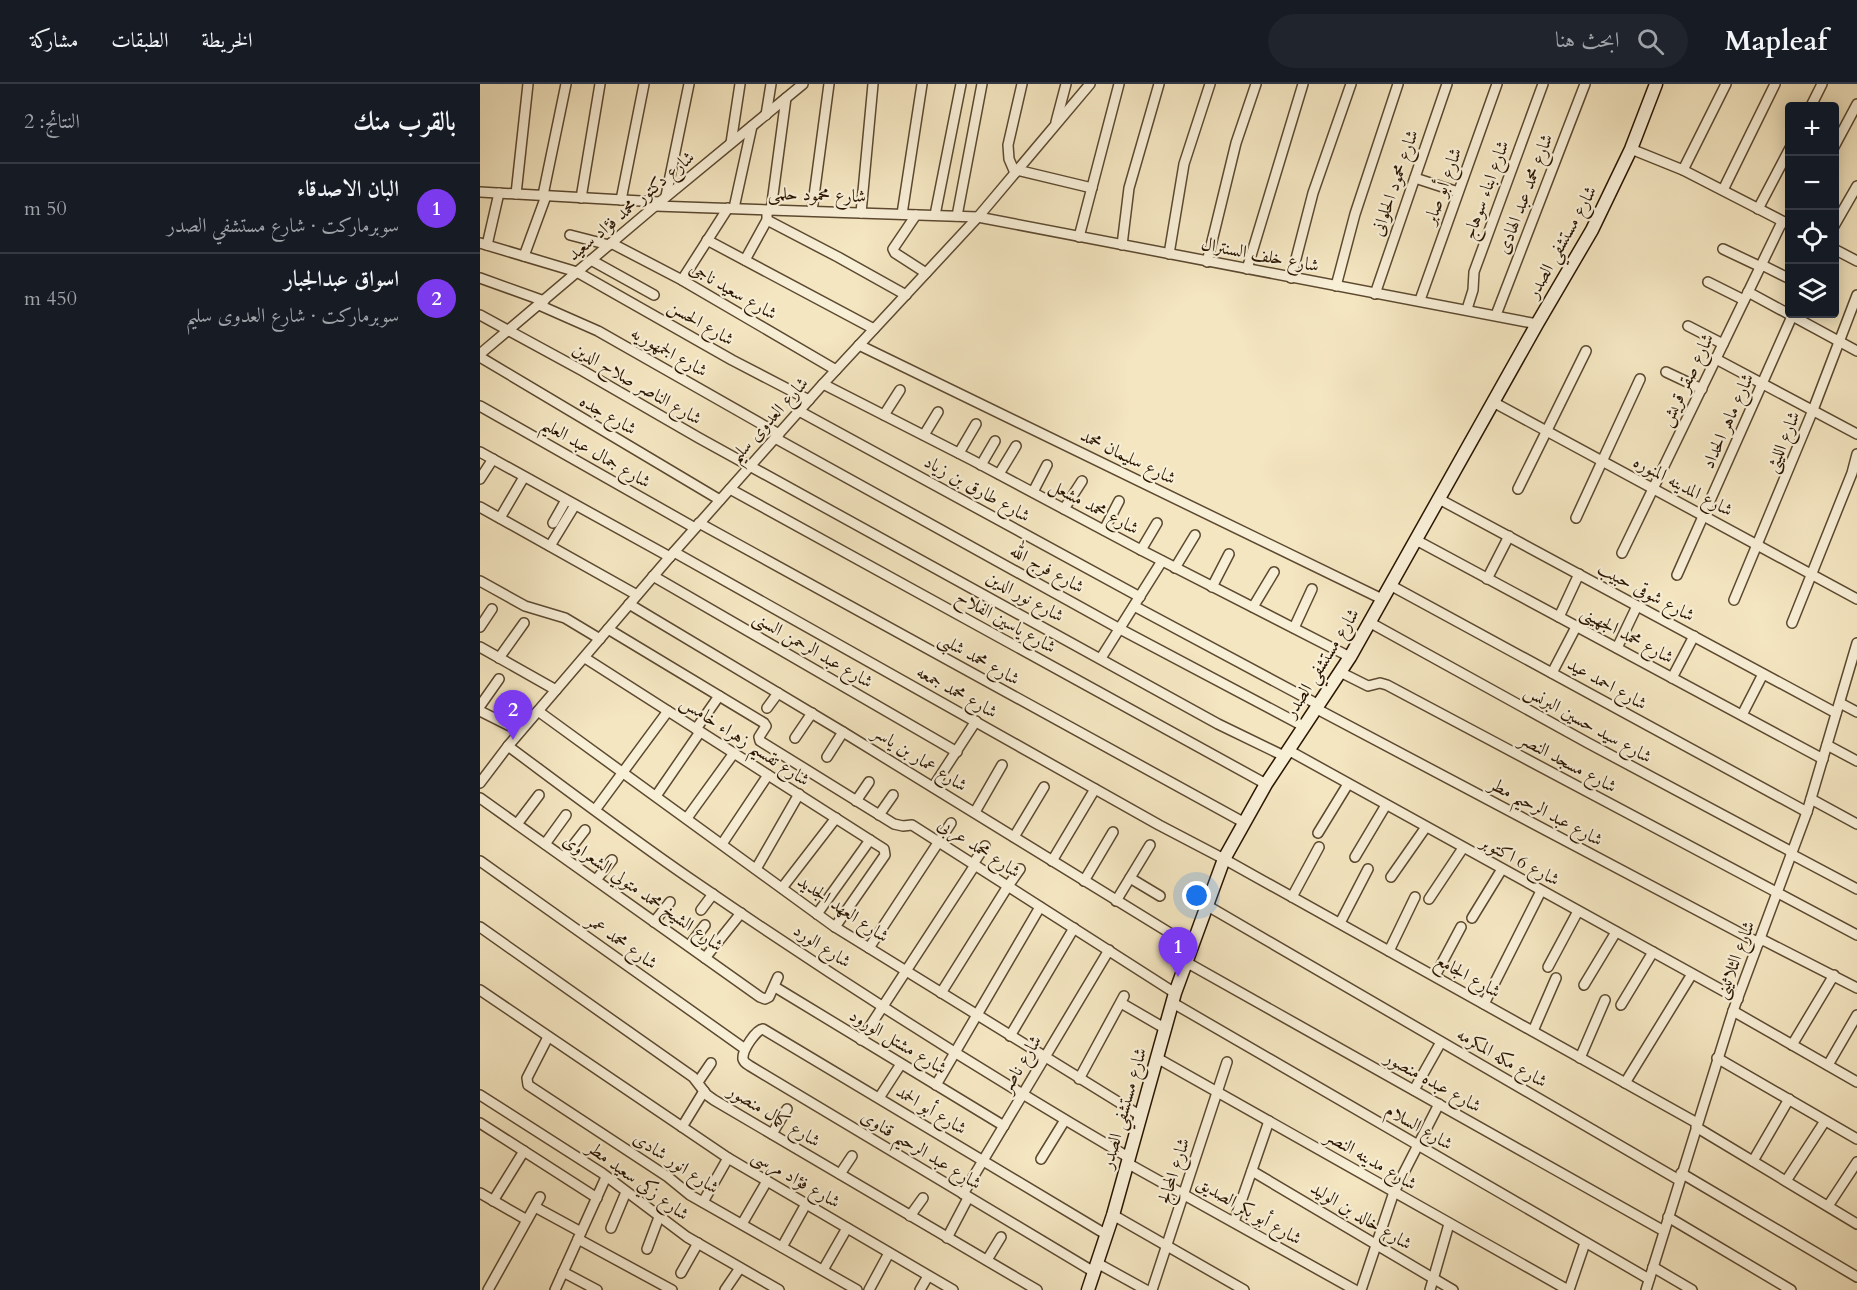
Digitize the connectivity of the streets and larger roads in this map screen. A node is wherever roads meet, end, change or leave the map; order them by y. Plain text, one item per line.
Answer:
1 (528, 84) edge
2 (566, 84) edge
3 (600, 84) edge
4 (644, 84) edge
5 (689, 84) edge
6 (740, 84) edge
7 (771, 84) edge
8 (803, 84) edge
9 (829, 84) edge
10 (873, 84) edge
11 (922, 84) edge
12 (961, 84) edge
13 (982, 84) edge
14 (1022, 84) edge
15 (1066, 84) edge
16 (1090, 84) edge
17 (1119, 84) edge
18 (1159, 84) edge
19 (1210, 84) edge
20 (1256, 84) edge
21 (1303, 84) edge
22 (1351, 84) edge
23 (1398, 84) edge
24 (1447, 84) edge
25 (1497, 84) edge
26 (1543, 84) edge
27 (1585, 84) edge
28 (1656, 84) edge
29 (1726, 84) edge
30 (1774, 84) edge
31 (1822, 84) edge
32 (786, 98) junction
33 (1813, 102) edge
34 (1857, 104) edge
35 (765, 115) junction
36 (752, 126) junction
37 (1055, 126) junction
38 (1839, 138) edge
39 (731, 143) junction
40 (1631, 149) junction
41 (1786, 156) edge
42 (1683, 170) junction
43 (1016, 172) junction
44 (1415, 178) junction
45 (1857, 186) edge
46 (1092, 188) junction
47 (1723, 190) junction
48 (480, 192) edge
49 (1458, 192) junction
50 (499, 193) junction
51 (516, 194) junction
52 (544, 196) junction
53 (581, 198) junction
54 (621, 200) junction
55 (660, 201) junction
56 (731, 208) junction
57 (1758, 209) junction
58 (768, 210) junction
59 (812, 211) junction
60 (861, 213) junction
61 (902, 214) junction
62 (916, 215) junction
63 (935, 216) junction
64 (957, 216) junction
65 (978, 217) junction
66 (1839, 217) edge
67 (767, 220) junction
68 (1785, 223) edge
69 (1785, 226) edge
70 (570, 235) dead end
71 (1079, 237) junction
72 (707, 240) junction
73 (484, 244) edge
74 (610, 244) junction
75 (1122, 245) junction
76 (1723, 249) dead end
77 (1839, 252) edge
78 (1169, 254) junction
79 (524, 256) junction
80 (591, 260) junction
81 (745, 260) junction
82 (1857, 261) edge
83 (1207, 262) junction
84 (1761, 266) junction
85 (1247, 269) junction
86 (577, 272) junction
87 (926, 273) junction
88 (1785, 277) edge
89 (480, 278) edge
90 (1292, 278) junction
91 (682, 280) junction
92 (1708, 282) dead end
93 (1336, 286) junction
94 (1375, 294) junction
95 (654, 295) dead end
96 (906, 295) junction
97 (1857, 295) edge
98 (1746, 296) junction
99 (1419, 300) junction
100 (542, 303) junction
101 (1467, 309) junction
102 (1785, 312) edge
103 (480, 315) edge
104 (1496, 315) junction
105 (1792, 318) edge
106 (1798, 318) edge
107 (1537, 324) junction
108 (1688, 326) dead end
109 (874, 329) junction
110 (508, 330) junction
111 (1838, 341) junction
112 (1724, 344) junction
113 (859, 345) junction
114 (1586, 351) dead end
115 (1857, 351) edge
116 (480, 355) edge
117 (1716, 359) junction
118 (836, 370) junction
119 (1666, 372) dead end
120 (1640, 379) dead end
121 (1762, 383) junction
122 (823, 384) junction
123 (1702, 389) junction
124 (900, 390) dead end
125 (809, 400) junction
126 (1493, 402) junction
127 (480, 406) edge
128 (1813, 410) junction
129 (799, 411) junction
130 (938, 412) dead end
131 (884, 415) junction
132 (976, 424) dead end
133 (1546, 431) junction
134 (1857, 434) edge
135 (924, 435) junction
136 (777, 436) junction
137 (995, 441) dead end
138 (1016, 446) dead end
139 (480, 452) edge
140 (959, 453) junction
141 (1857, 454) edge
142 (493, 459) junction
143 (1602, 461) junction
144 (751, 465) junction
145 (981, 465) junction
146 (1047, 465) dead end
147 (999, 474) junction
148 (524, 477) junction
149 (480, 479) edge
150 (1082, 481) dead end
151 (730, 489) junction
152 (1518, 489) dead end
153 (1653, 489) junction
154 (1032, 492) junction
155 (1439, 499) junction
156 (720, 500) junction
157 (1119, 501) dead end
158 (571, 502) junction
159 (480, 507) edge
160 (1064, 509) junction
161 (1704, 516) junction
162 (500, 518) junction
163 (1576, 518) dead end
164 (553, 523) dead end
165 (1157, 523) dead end
166 (697, 526) junction
167 (1104, 530) junction
168 (1195, 535) dead end
169 (1509, 536) junction
170 (1416, 540) junction
171 (550, 546) junction
172 (1758, 546) junction
173 (1141, 550) junction
174 (1622, 553) dead end
175 (672, 554) junction
176 (1229, 554) dead end
177 (1162, 561) junction
178 (1175, 568) junction
179 (1274, 572) dead end
180 (1579, 574) junction
181 (1677, 575) dead end
182 (1812, 575) junction
183 (653, 576) junction
184 (1487, 579) junction
185 (480, 581) edge
186 (1390, 585) junction
187 (1212, 587) junction
188 (1312, 590) dead end
189 (638, 595) junction
190 (1140, 597) junction
191 (1382, 599) junction
192 (1857, 599) edge
193 (1734, 600) dead end
194 (629, 604) junction
195 (1134, 606) junction
196 (1637, 606) junction
197 (1253, 608) junction
198 (492, 609) dead end
199 (1559, 617) junction
200 (524, 622) dead end
201 (1369, 622) junction
202 (1792, 624) dead end
203 (480, 627) edge
204 (1576, 627) junction
205 (1120, 628) junction
206 (1294, 628) junction
207 (608, 629) junction
208 (1694, 636) junction
209 (600, 639) junction
210 (1857, 643) edge
211 (480, 647) edge
212 (1617, 648) junction
213 (1350, 657) junction
214 (499, 658) junction
215 (585, 658) junction
216 (1101, 658) junction
217 (1854, 665) edge
218 (1340, 672) junction
219 (1552, 673) junction
220 (1763, 674) junction
221 (1672, 678) junction
222 (499, 679) dead end
223 (556, 690) junction
224 (778, 693) junction
225 (719, 696) junction
226 (1840, 703) junction
227 (480, 706) edge
228 (1318, 707) junction
229 (767, 708) dead end
230 (480, 711) edge
231 (538, 711) junction
232 (668, 711) junction
233 (1857, 712) edge
234 (812, 713) junction
235 (1836, 713) junction
236 (1742, 716) junction
237 (976, 721) junction
238 (1305, 727) junction
239 (698, 730) junction
240 (520, 731) junction
241 (843, 732) junction
242 (795, 738) dead end
243 (508, 746) junction
244 (1827, 746) junction
245 (957, 752) junction
246 (734, 753) junction
247 (1286, 753) junction
248 (827, 757) dead end
249 (1823, 759) junction
250 (1857, 761) edge
251 (1002, 765) dead end
252 (484, 770) edge
253 (624, 773) junction
254 (768, 775) junction
255 (869, 782) dead end
256 (480, 783) edge
257 (1266, 784) junction
258 (1348, 784) junction
259 (933, 787) junction
260 (1044, 787) dead end
261 (1095, 789) junction
262 (539, 795) dead end
263 (799, 795) junction
264 (894, 795) dead end
265 (656, 796) junction
266 (480, 798) edge
267 (1811, 799) junction
268 (856, 801) junction
269 (1386, 805) junction
270 (596, 810) junction
271 (975, 812) junction
272 (1807, 812) junction
273 (566, 815) dead end
274 (879, 815) junction
275 (687, 818) junction
276 (836, 818) junction
277 (1243, 822) junction
278 (951, 823) dead end
279 (517, 824) junction
280 (1857, 824) edge
281 (1426, 827) junction
282 (585, 830) dead end
283 (1113, 832) dead end
284 (1317, 834) dead end
285 (1014, 837) junction
286 (870, 840) junction
287 (938, 842) junction
288 (545, 844) junction
289 (722, 844) junction
290 (1150, 845) dead end
291 (985, 846) dead end
292 (1319, 847) dead end
293 (1463, 848) junction
294 (1792, 853) junction
295 (564, 857) junction
296 (1355, 857) dead end
297 (1224, 859) junction
298 (612, 860) dead end
299 (480, 861) edge
300 (1052, 861) junction
301 (974, 865) junction
302 (756, 869) junction
303 (1020, 869) dead end
304 (1368, 869) dead end
305 (1502, 869) junction
306 (1391, 877) dead end
307 (1130, 878) junction
308 (596, 880) junction
309 (1084, 880) junction
310 (1008, 886) junction
311 (782, 888) junction
312 (1857, 890) edge
313 (1541, 891) junction
314 (713, 894) junction
315 (1777, 894) junction
316 (1160, 896) dead end
317 (1292, 897) junction
318 (1415, 897) dead end
319 (1429, 899) dead end
320 (1116, 901) junction
321 (670, 902) dead end
322 (1206, 905) junction
323 (1040, 907) junction
324 (701, 910) dead end
325 (1578, 911) junction
326 (741, 913) junction
327 (817, 914) junction
328 (1472, 918) dead end
329 (654, 922) junction
330 (1340, 923) junction
331 (705, 925) dead end
332 (480, 927) edge
333 (835, 927) junction
334 (1461, 927) dead end
335 (1074, 928) junction
336 (1616, 932) junction
337 (1857, 936) edge
338 (1760, 941) junction
339 (689, 946) junction
340 (1191, 946) junction
341 (869, 948) junction
342 (1109, 950) junction
343 (1389, 951) junction
344 (1653, 952) junction
345 (705, 958) junction
346 (1186, 962) junction
347 (1548, 967) dead end
348 (906, 971) junction
349 (1692, 974) junction
350 (1834, 975) junction
351 (1435, 976) junction
352 (1556, 978) dead end
353 (777, 982) joint
354 (1584, 985) dead end
355 (1857, 988) edge
356 (480, 990) edge
357 (941, 993) junction
358 (1174, 998) junction
359 (1738, 999) junction
360 (1605, 1000) dead end
361 (1484, 1004) junction
362 (1621, 1005) dead end
363 (883, 1006) junction
364 (1733, 1011) junction
365 (1857, 1015) edge
366 (976, 1016) junction
367 (1166, 1029) junction
368 (1533, 1031) junction
369 (548, 1036) junction
370 (1010, 1036) junction
371 (861, 1040) junction
372 (1442, 1042) junction
373 (1792, 1045) junction
374 (745, 1049) junction
375 (955, 1052) junction
376 (1045, 1057) junction
377 (1157, 1058) junction
378 (1580, 1058) junction
379 (1717, 1058) junction
380 (1227, 1062) dead end
381 (711, 1063) dead end
382 (902, 1064) junction
383 (1828, 1065) junction
384 (1079, 1079) junction
385 (1857, 1082) edge
386 (1625, 1083) junction
387 (936, 1085) junction
388 (701, 1086) junction
389 (1414, 1090) junction
390 (1216, 1091) junction
391 (480, 1095) edge
392 (1022, 1095) junction
393 (879, 1098) junction
394 (1789, 1099) junction
395 (1439, 1104) junction
396 (787, 1109) dead end
397 (1141, 1116) junction
398 (1065, 1120) junction
399 (1269, 1121) junction
400 (1826, 1121) junction
401 (480, 1123) edge
402 (1696, 1125) junction
403 (1004, 1126) junction
404 (682, 1127) junction
405 (772, 1134) junction
406 (1857, 1139) edge
407 (1417, 1144) junction
408 (524, 1151) junction
409 (852, 1156) dead end
410 (728, 1158) junction
411 (1041, 1158) dead end
412 (1128, 1160) junction
413 (983, 1161) junction
414 (1753, 1161) junction
415 (1857, 1162) edge
416 (1252, 1171) junction
417 (840, 1174) junction
418 (1680, 1176) junction
419 (606, 1177) junction
420 (767, 1181) junction
421 (1786, 1181) junction
422 (626, 1192) junction
423 (1394, 1192) junction
424 (480, 1193) edge
425 (1185, 1194) junction
426 (965, 1196) junction
427 (540, 1197) dead end
428 (597, 1198) junction
429 (923, 1198) dead end
430 (493, 1201) junction
431 (703, 1202) junction
432 (806, 1204) junction
433 (1828, 1206) junction
434 (535, 1207) junction
435 (1113, 1215) junction
436 (910, 1216) junction
437 (659, 1217) junction
438 (1668, 1217) junction
439 (527, 1220) junction
440 (1234, 1222) junction
441 (742, 1224) junction
442 (1449, 1224) junction
443 (1857, 1224) edge
444 (610, 1228) dead end
445 (847, 1228) junction
446 (1664, 1231) junction
447 (1107, 1235) junction
448 (580, 1236) junction
449 (1002, 1237) dead end
450 (947, 1238) junction
451 (698, 1243) junction
452 (1585, 1243) junction
453 (1376, 1244) junction
454 (1167, 1246) junction
455 (782, 1247) junction
456 (647, 1249) dead end
457 (889, 1253) junction
458 (987, 1260) junction
459 (1096, 1267) junction
460 (1653, 1267) junction
461 (740, 1268) junction
462 (823, 1270) junction
463 (563, 1272) junction
464 (681, 1273) dead end
465 (928, 1276) junction
466 (1857, 1277) edge
467 (1433, 1278) junction
468 (1649, 1280) junction
469 (591, 1289) edge
470 (488, 1290) edge
471 (555, 1290) edge
472 (672, 1290) edge
473 (725, 1290) edge
474 (779, 1290) edge
475 (857, 1290) edge
476 (868, 1290) edge
477 (920, 1290) edge
478 (953, 1290) edge
479 (1037, 1290) edge
480 (1088, 1290) edge
481 (1146, 1290) edge
482 (1152, 1290) edge
483 (1244, 1290) edge
484 (1355, 1290) edge
485 (1361, 1290) edge
486 (1430, 1290) edge
487 (1453, 1290) edge
488 (1568, 1290) edge
489 (1646, 1290) edge
490 (1692, 1290) edge
491 (1791, 1290) edge

1 - 51 street
2 - 52 street
3 - 53 street
4 - 54 street
5 - 55 street
6 - 39 street
7 - 35 street
8 - 32 street, شارع دكتور محمد فؤاد سعيد
9 - 59 street
10 - 60 street
11 - 61 street
12 - 63 street
13 - 64 street
14 - 43 street
15 - 37 street
16 - 37 street, شارع العدوى سليم
17 - 46 street
18 - 75 street
19 - 78 street
20 - 83 street
21 - 85 street
22 - 90 street
23 - 93 street
24 - 44 street, شارع محمود الحلوانى
25 - 49 street, شارع أبو صابر
26 - 101 street, شارع ابناء سوهاج
27 - 104 street, شارع محمد عبد الهادى
28 - 40 street, شارع مستشفي الصدر
29 - 42 street
30 - 47 street
31 - 33 street
32 - 35 street, شارع دكتور محمد فؤاد سعيد
32 - 58 street
34 - 38 street
35 - 36 street, شارع دكتور محمد فؤاد سعيد
36 - 39 street, شارع دكتور محمد فؤاد سعيد
36 - 56 street
37 - 43 street, شارع العدوى سليم
39 - 55 street, شارع دكتور محمد فؤاد سعيد
40 - 42 street
40 - 107 street, شارع مستشفي الصدر
41 - 57 street
42 - 47 street
43 - 46 street
43 - 65 street, شارع العدوى سليم
44 - 49 street
44 - 94 street, شارع محمود الحلوانى
45 - 66 street
46 - 71 street
47 - 57 street
48 - 50 street, شارع محمود حلمى
49 - 99 street, شارع أبو صابر
50 - 51 street, شارع محمود حلمى
50 - 73 street
51 - 52 street, شارع محمود حلمى
52 - 53 street, شارع محمود حلمى
52 - 79 street
53 - 54 street, شارع محمود حلمى
54 - 55 street, شارع محمود حلمى
55 - 56 street, شارع محمود حلمى
55 - 74 street, شارع دكتور محمد فؤاد سعيد
56 - 58 street, شارع محمود حلمى
56 - 72 street
57 - 68 street
58 - 59 street, شارع محمود حلمى
58 - 67 street
59 - 60 street, شارع محمود حلمى
60 - 61 street, شارع محمود حلمى
61 - 62 street, شارع محمود حلمى
62 - 63 street, شارع محمود حلمى
62 - 87 street
63 - 64 street, شارع محمود حلمى
64 - 65 street, شارع محمود حلمى
65 - 71 street, شارع خلف السنترال
65 - 87 street, شارع العدوى سليم
67 - 81 street
67 - 96 street
69 - 84 street, شارع صقر قريش
70 - 74 street, شارع سعيد ناجى
71 - 75 street, شارع خلف السنترال
72 - 81 street
72 - 91 street
73 - 79 street, شارع الحسن
74 - 80 street, شارع دكتور محمد فؤاد سعيد
74 - 91 street, شارع سعيد ناجى
75 - 78 street, شارع خلف السنترال
76 - 84 street
77 - 82 street
78 - 83 street, شارع خلف السنترال
79 - 86 street, شارع الحسن
80 - 86 street, شارع دكتور محمد فؤاد سعيد
80 - 95 street
81 - 109 street
83 - 85 street, شارع خلف السنترال
84 - 88 street
84 - 98 street, شارع صقر قريش
85 - 90 street, شارع خلف السنترال
86 - 100 street, شارع دكتور محمد فؤاد سعيد
86 - 125 street, شارع الحسن
87 - 96 street, شارع العدوى سليم
89 - 100 street, شارع الجمهوريه
90 - 93 street, شارع خلف السنترال
91 - 118 street, شارع سعيد ناجى
92 - 98 street
93 - 94 street, شارع خلف السنترال
94 - 99 street, شارع خلف السنترال
96 - 109 street, شارع العدوى سليم
97 - 111 street, شارع الليثى
98 - 102 street
98 - 112 street, شارع صقر قريش
99 - 101 street, شارع خلف السنترال
100 - 110 street, شارع دكتور محمد فؤاد سعيد
100 - 136 street, شارع الجمهوريه
101 - 104 street, شارع خلف السنترال
103 - 110 street, شارع الناصر صلاح الدين
104 - 107 street, شارع خلف السنترال
105 - 121 street, شارع ماهر الحداد
106 - 111 street
107 - 126 street, شارع مستشفي الصدر
108 - 112 street
109 - 113 street, شارع العدوى سليم
110 - 116 street, شارع دكتور محمد فؤاد سعيد
110 - 144 street, شارع الناصر صلاح الدين
111 - 115 street
111 - 128 street, شارع الليثى
112 - 117 street, شارع صقر قريش
113 - 118 street, شارع العدوى سليم
113 - 191 street, شارع سليمان محمد
114 - 133 street
116 - 156 street, شارع جده
117 - 121 street
117 - 123 street, شارع صقر قريش
118 - 122 street, شارع العدوى سليم
119 - 123 street
120 - 143 street
121 - 128 street
121 - 161 street, شارع ماهر الحداد
122 - 125 street, شارع العدوى سليم
122 - 131 street, شارع محمد مشعل
123 - 153 street, شارع صقر قريش
124 - 131 street
125 - 129 street, شارع العدوى سليم
126 - 133 street, شارع المدينه المنوره
126 - 155 street, شارع مستشفي الصدر
127 - 166 street, شارع جمال عبد العليم
128 - 134 street
128 - 172 street, شارع الليثى
129 - 136 street, شارع العدوى سليم
129 - 190 street, شارع طارق بن زياد
130 - 135 street
131 - 135 street, شارع محمد مشعل
132 - 140 street
133 - 143 street, شارع المدينه المنوره
133 - 152 street
135 - 140 street, شارع محمد مشعل
136 - 144 street, شارع العدوى سليم
136 - 205 street, شارع فرج الله
137 - 145 street
138 - 147 street
139 - 142 street, شارع محمد جمعه
140 - 145 street, شارع محمد مشعل
141 - 182 street
142 - 148 street, شارع محمد جمعه
142 - 149 street
143 - 153 street, شارع المدينه المنوره
143 - 163 street
144 - 151 street, شارع العدوى سليم
144 - 216 street, شارع نور الدين
145 - 147 street, شارع محمد مشعل
146 - 154 street
147 - 154 street, شارع محمد مشعل
148 - 158 street, شارع محمد جمعه
148 - 162 street
150 - 160 street
151 - 156 street, شارع العدوى سليم
151 - 257 street, شارع ياسين الفلاح
153 - 161 street, شارع المدينه المنوره
153 - 174 street, شارع صقر قريش
154 - 160 street, شارع محمد مشعل
155 - 169 street, شارع شوقى حبيب
155 - 170 street, شارع مستشفي الصدر
156 - 166 street, شارع العدوى سليم
157 - 167 street
158 - 164 street
158 - 171 street
158 - 175 street, شارع محمد جمعه
159 - 162 street
160 - 167 street, شارع محمد مشعل
161 - 172 street, شارع المدينه المنوره
161 - 181 street, شارع ماهر الحداد
162 - 171 street
165 - 173 street
166 - 175 street, شارع العدوى سليم
166 - 277 street, شارع محمد شلبى
167 - 173 street, شارع محمد مشعل
168 - 178 street
169 - 180 street, شارع شوقى حبيب
169 - 184 street
170 - 184 street, شارع محمد الجهينى
170 - 186 street, شارع مستشفي الصدر
171 - 189 street
172 - 182 street, شارع المدينه المنوره
172 - 193 street, شارع الليثى
173 - 177 street, شارع محمد مشعل
175 - 183 street, شارع العدوى سليم
175 - 237 street, شارع محمد جمعه
176 - 187 street
177 - 178 street, شارع محمد مشعل
177 - 190 street
178 - 187 street, شارع محمد مشعل
179 - 197 street
180 - 196 street, شارع شوقى حبيب
180 - 199 street
182 - 192 street, شارع المدينه المنوره
182 - 202 street
183 - 189 street, شارع العدوى سليم
183 - 245 street, شارع عبد الرحمن السنى
184 - 199 street, شارع محمد الجهينى
185 - 209 street
186 - 191 street, شارع مستشفي الصدر
186 - 219 street, شارع احمد عيد
187 - 197 street, شارع محمد مشعل
188 - 206 street
189 - 194 street, شارع العدوى سليم
190 - 195 street
191 - 201 street, شارع مستشفي الصدر
194 - 207 street, شارع العدوى سليم
194 - 224 street, شارع عمار بن ياسر
195 - 205 street
195 - 228 street
196 - 208 street, شارع شوقى حبيب
196 - 212 street
197 - 206 street, شارع محمد مشعل
198 - 203 street
199 - 204 street, شارع محمد الجهينى
200 - 214 street
201 - 213 street, شارع مستشفي الصدر
201 - 294 street, شارع سيد حسين البرنس
204 - 212 street, شارع محمد الجهينى
204 - 219 street
205 - 216 street
205 - 238 street, شارع فرج الله
206 - 213 street, شارع محمد مشعل
207 - 209 street, شارع العدوى سليم
207 - 225 street
208 - 220 street, شارع شوقى حبيب
208 - 221 street
209 - 215 street, شارع العدوى سليم
210 - 217 street, شارع الثلاثينى
211 - 214 street
212 - 221 street, شارع محمد الجهينى
213 - 218 street, شارع مستشفي الصدر
214 - 223 street
215 - 223 street, شارع العدوى سليم
215 - 232 street, شارع تقسيم زهراء خامس
216 - 247 street, شارع نور الدين
217 - 226 street, شارع الثلاثينى
218 - 228 street, شارع مستشفي الصدر
218 - 315 street, شارع مسجد النصر
219 - 272 street, شارع احمد عيد
220 - 235 street, شارع شوقى حبيب
220 - 236 street
221 - 236 street, شارع محمد الجهينى
222 - 227 street
223 - 231 street, شارع العدوى سليم
224 - 229 street
224 - 234 street, شارع عمار بن ياسر
225 - 239 street
225 - 268 street, شارع محمد عربى
226 - 233 street
226 - 235 street, شارع الثلاثينى
228 - 238 street, شارع مستشفي الصدر
228 - 338 street, شارع عبد الرحيم مطر
230 - 240 street
231 - 240 street, شارع العدوى سليم
231 - 253 street, شارع العهد الجديد
232 - 239 street, شارع تقسيم زهراء خامس
232 - 253 street
234 - 241 street, شارع عمار بن ياسر
234 - 242 street
235 - 244 street, شارع الثلاثينى
236 - 249 street, شارع محمد الجهينى
237 - 245 street
237 - 261 street, شارع محمد جمعه
238 - 247 street, شارع مستشفي الصدر
239 - 246 street, شارع تقسيم زهراء خامس
239 - 265 street
240 - 243 street, شارع العدوى سليم
241 - 248 street
241 - 259 street, شارع عمار بن ياسر
243 - 252 street, شارع العدوى سليم
243 - 270 street, شارع الورد
244 - 249 street, شارع الثلاثينى
244 - 250 street
245 - 259 street
246 - 254 street, شارع تقسيم زهراء خامس
246 - 275 street
247 - 257 street, شارع مستشفي الصدر
247 - 258 street, شارع 6 اكتوبر
249 - 267 street, شارع الثلاثينى
251 - 271 street
252 - 256 street, شارع العدوى سليم
253 - 265 street, شارع العهد الجديد
253 - 270 street
254 - 263 street, شارع تقسيم زهراء خامس
254 - 289 street
255 - 268 street
257 - 277 street, شارع مستشفي الصدر
258 - 269 street, شارع 6 اكتوبر
258 - 284 street
259 - 271 street, شارع عمار بن ياسر
260 - 285 street
261 - 297 street, شارع محمد جمعه
261 - 300 street
262 - 279 street
263 - 276 street, شارع تقسيم زهراء خامس
263 - 302 street
264 - 274 street
265 - 275 street, شارع العهد الجديد
266 - 279 street, شارع الشيخ محمد متولي الشعراوى
267 - 272 street, شارع الثلاثينى
267 - 280 street
268 - 274 street, شارع محمد عربى
269 - 281 street, شارع 6 اكتوبر
269 - 296 street
270 - 314 street, شارع الورد
271 - 285 street, شارع عمار بن ياسر
272 - 294 street, شارع الثلاثينى
273 - 288 street
274 - 287 street, شارع محمد عربى
275 - 289 street, شارع العهد الجديد
276 - 286 street, شارع تقسيم زهراء خامس
276 - 311 street
277 - 297 street, شارع مستشفي الصدر
278 - 287 street
279 - 288 street, شارع الشيخ محمد متولي الشعراوى
281 - 293 street, شارع 6 اكتوبر
281 - 306 street
282 - 295 street
283 - 309 street
285 - 300 street, شارع عمار بن ياسر
286 - 327 street
286 - 333 street, شارع تقسيم زهراء خامس
287 - 301 street, شارع محمد عربى
287 - 341 street
288 - 295 street, شارع الشيخ محمد متولي الشعراوى
289 - 302 street, شارع العهد الجديد
290 - 307 street
291 - 301 street
292 - 317 street
293 - 305 street, شارع 6 اكتوبر
293 - 319 street
294 - 312 street, شارع سيد حسين البرنس
294 - 315 street, شارع الثلاثينى
295 - 308 street, شارع الشيخ محمد متولي الشعراوى
297 - 317 street, شارع الجامع
297 - 322 street, شارع مستشفي الصدر
298 - 308 street
299 - 374 street, شارع محمد عمر
300 - 309 street, شارع عمار بن ياسر
301 - 310 street, شارع محمد عربى
301 - 348 street
302 - 311 street, شارع العهد الجديد
303 - 310 street
304 - 330 street
305 - 313 street, شارع 6 اكتوبر
305 - 328 street
307 - 316 street
307 - 320 street
308 - 329 street, شارع الشيخ محمد متولي الشعراوى
309 - 320 street, شارع عمار بن ياسر
310 - 323 street, شارع محمد عربى
310 - 357 street
311 - 327 street, شارع العهد الجديد
313 - 325 street, شارع 6 اكتوبر
313 - 361 street
314 - 324 street
314 - 326 street, شارع الورد
315 - 337 street, شارع مسجد النصر
315 - 338 street, شارع الثلاثينى
317 - 330 street, شارع الجامع
318 - 343 street
320 - 340 street, شارع عمار بن ياسر
321 - 329 street
322 - 340 street, شارع مستشفي الصدر
322 - 372 street, شارع مكه المكرمه
323 - 335 street, شارع محمد عربى
323 - 366 street
325 - 336 street, شارع 6 اكتوبر
325 - 347 street
326 - 345 street
326 - 363 street, شارع الورد
327 - 333 street, شارع العهد الجديد
329 - 339 street, شارع الشيخ محمد متولي الشعراوى
330 - 343 street, شارع الجامع
331 - 339 street
332 - 388 street, شارع كمال منصور
333 - 341 street, شارع العهد الجديد
334 - 351 street
335 - 342 street, شارع محمد عربى
335 - 370 street
336 - 344 street, شارع 6 اكتوبر
336 - 354 street
338 - 350 street, شارع عبد الرحيم مطر
338 - 359 street, شارع الثلاثينى
339 - 345 street, شارع الشيخ محمد متولي الشعراوى
340 - 346 street, شارع مستشفي الصدر
341 - 348 street, شارع العهد الجديد
342 - 358 street, شارع محمد عربى
342 - 376 street, شارع ناصر
343 - 351 street, شارع الجامع
344 - 349 street, شارع 6 اكتوبر
344 - 362 street
345 - 353 street, شارع الشيخ محمد متولي الشعراوى
346 - 358 street, شارع مستشفي الصدر
346 - 389 street, شارع عبده منصور
348 - 357 street, شارع العهد الجديد
348 - 363 street
349 - 359 street, شارع 6 اكتوبر
349 - 386 street
350 - 355 street, شارع عبد الرحيم مطر
350 - 373 street
351 - 361 street, شارع الجامع
352 - 368 street
353 - 371 street, شارع مشتل الورود
356 - 369 street, شارع فؤاد مرسى
357 - 366 street, شارع العهد الجديد
358 - 367 street, شارع مستشفي الصدر
358 - 407 street, شارع السلام
359 - 364 street, شارع الثلاثينى
360 - 378 street
361 - 368 street, شارع الجامع
363 - 371 street
363 - 375 street, شارع الورد
364 - 373 street
364 - 379 street, شارع الثلاثينى
365 - 383 street
366 - 370 street, شارع العهد الجديد
366 - 375 street
367 - 377 street, شارع مستشفي الصدر
367 - 384 street
368 - 378 street, شارع الجامع
369 - 404 street, شارع فؤاد مرسى
369 - 431 street, شارع انور شادى
370 - 376 street, شارع العهد الجديد
371 - 382 street, شارع مشتل الورود
372 - 389 street
372 - 418 street, شارع مكه المكرمه
373 - 383 street
374 - 393 street, شارع أبو الحمد
374 - 426 street, شارع عبد الرحيم قناوى
375 - 387 street
375 - 392 street, شارع الورد
376 - 384 street, شارع العهد الجديد
376 - 392 street, شارع ناصر
377 - 390 street, شارع مدينه النصر
377 - 397 street, شارع مستشفي الصدر
378 - 386 street, شارع الجامع
379 - 394 street
379 - 402 street, شارع الثلاثينى
380 - 390 street, شارع المحالج
381 - 388 street
382 - 387 street, شارع مشتل الورود
382 - 393 street
383 - 385 street
384 - 397 street, شارع العهد الجديد
386 - 402 street, شارع الجامع
387 - 403 street, شارع مشتل الورود
388 - 404 street
388 - 405 street, شارع كمال منصور
389 - 395 street, شارع عبده منصور
390 - 399 street, شارع مدينه النصر
390 - 425 street, شارع المحالج
391 - 419 street, شارع زكي سعيد مطر
392 - 398 street, شارع الورد
392 - 403 street, شارع ناصر
393 - 413 street, شارع أبو الحمد
394 - 400 street
394 - 414 street
395 - 407 street
395 - 446 street, شارع عبده منصور
396 - 405 street
397 - 412 street, شارع مستشفي الصدر
398 - 411 street
398 - 412 street, شارع الورد
399 - 416 street
399 - 423 street, شارع مدينه النصر
400 - 406 street
400 - 421 street
401 - 408 street
402 - 414 street, شارع الجامع
402 - 418 street, شارع الثلاثينى
403 - 413 street, شارع ناصر
404 - 410 street, شارع فؤاد مرسى
405 - 417 street, شارع كمال منصور
407 - 423 street
407 - 452 street, شارع السلام
408 - 428 street
408 - 430 street
409 - 417 street
410 - 420 street, شارع فؤاد مرسى
410 - 431 street
412 - 425 street, شارع أبو بكر الصديق
412 - 435 street, شارع مستشفي الصدر
413 - 426 street, شارع ناصر
413 - 447 street, شارع أبو الحمد
414 - 421 street, شارع الجامع
415 - 433 street
416 - 440 street
416 - 453 street, شارع خالد بن الوليد
417 - 436 street, شارع كمال منصور
418 - 438 street, شارع الثلاثينى
418 - 466 street, شارع مكه المكرمه
419 - 422 street, شارع زكي سعيد مطر
419 - 428 street
420 - 432 street, شارع فؤاد مرسى
420 - 441 street
421 - 433 street, شارع الجامع
422 - 437 street, شارع زكي سعيد مطر
422 - 444 street
423 - 442 street, شارع مدينه النصر
423 - 453 street
424 - 430 street
425 - 440 street, شارع أبو بكر الصديق
425 - 454 street, شارع المحالج
426 - 450 street, شارع ناصر
426 - 459 street, شارع عبد الرحيم قناوى
427 - 434 street
428 - 448 street
429 - 436 street
430 - 439 street
431 - 441 street, شارع انور شادى
432 - 445 street, شارع فؤاد مرسى
432 - 455 street
433 - 443 street, شارع الجامع
434 - 439 street
434 - 448 street
435 - 447 street, شارع مستشفي الصدر
435 - 454 street
436 - 450 street, شارع كمال منصور
437 - 451 street, شارع زكي سعيد مطر
437 - 456 street
438 - 446 street, شارع الثلاثينى
438 - 491 street
439 - 470 street
440 - 484 street, شارع أبو بكر الصديق
441 - 455 street, شارع انور شادى
442 - 467 street
442 - 488 street, شارع مدينه النصر
445 - 457 street, شارع فؤاد مرسى
445 - 462 street
446 - 460 street, شارع الثلاثينى
447 - 459 street, شارع مستشفي الصدر
448 - 463 street
448 - 472 street
449 - 458 street
450 - 458 street, شارع كمال منصور
451 - 461 street, شارع زكي سعيد مطر
451 - 464 street
452 - 468 street, شارع السلام
452 - 488 street
453 - 467 street, شارع خالد بن الوليد
453 - 485 street
454 - 482 street, شارع المحالج
454 - 483 street
455 - 462 street, شارع انور شادى
457 - 465 street, شارع فؤاد مرسى
457 - 476 street
458 - 479 street, شارع كمال منصور
459 - 480 street, شارع مستشفي الصدر
459 - 481 street, شارع عبد الرحيم قناوى
460 - 468 street, شارع الثلاثينى
460 - 490 street
461 - 473 street
461 - 474 street, شارع زكي سعيد مطر
462 - 475 street, شارع انور شادى
463 - 469 street
463 - 471 street
465 - 477 street
465 - 478 street, شارع فؤاد مرسى
467 - 486 street
467 - 487 street, شارع خالد بن الوليد
468 - 489 street, شارع الثلاثينى

